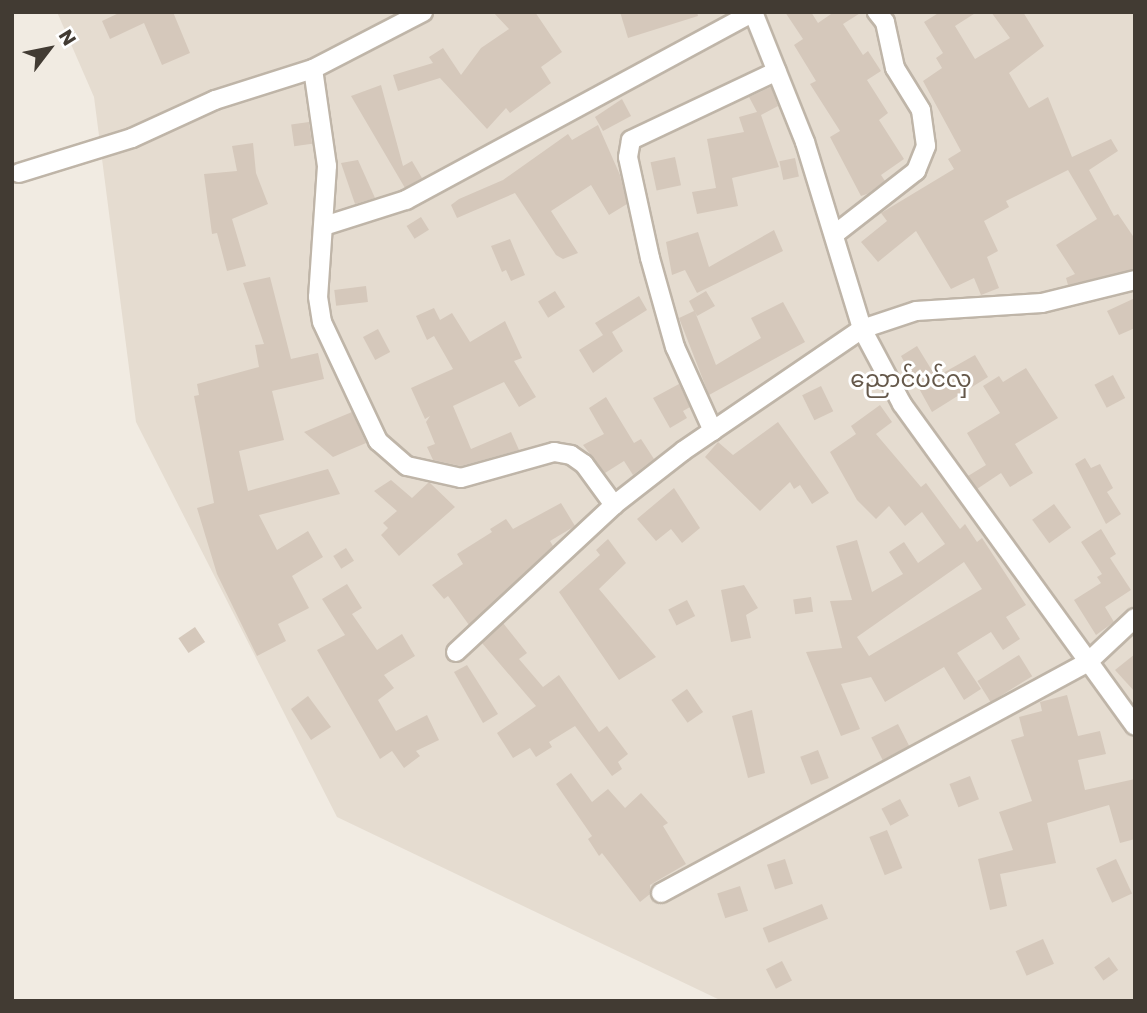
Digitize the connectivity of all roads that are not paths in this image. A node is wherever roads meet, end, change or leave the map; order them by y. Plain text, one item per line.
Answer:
1 (423, 12) edge
2 (754, 12) edge
3 (877, 12) edge
4 (313, 69) junction
5 (776, 71) junction
6 (19, 173) dead end
7 (324, 226) junction
8 (835, 234) junction
9 (1135, 281) edge
10 (862, 329) junction
11 (713, 431) junction
12 (614, 505) junction
13 (1135, 618) edge
14 (456, 652) dead end
15 (1087, 663) junction
16 (1135, 726) edge
17 (661, 893) dead end

1 - 4 street
2 - 5 street
2 - 7 street
3 - 8 street
4 - 6 street
4 - 7 street
5 - 8 street
5 - 11 street
7 - 12 street
8 - 10 street
9 - 10 street
10 - 11 street
10 - 15 street
11 - 12 street
12 - 14 street
13 - 15 street
15 - 16 street
15 - 17 street

